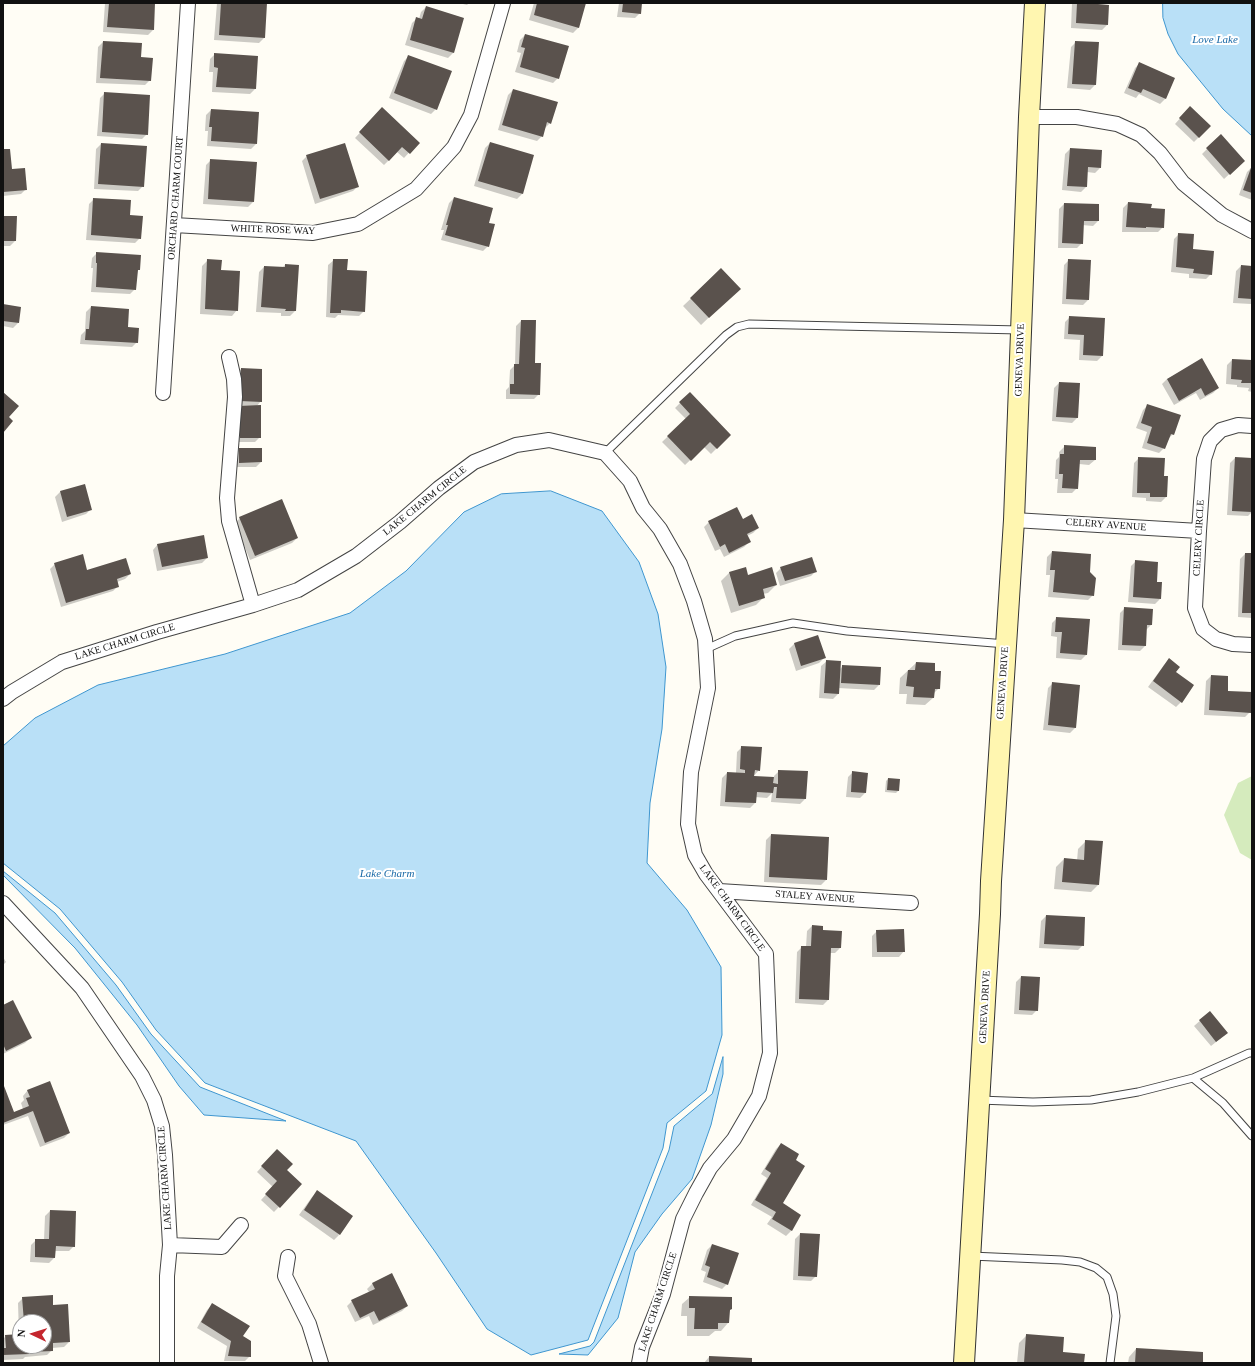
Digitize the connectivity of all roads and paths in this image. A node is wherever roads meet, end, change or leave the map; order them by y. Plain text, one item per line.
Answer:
1 (188, 3) edge
2 (503, 3) edge
3 (1035, 3) edge
4 (1029, 117) junction
5 (174, 225) junction
6 (1252, 231) edge
7 (1021, 330) junction
8 (229, 357) dead end
9 (163, 393) dead end
10 (1252, 426) edge
11 (604, 453) junction
12 (1014, 520) junction
13 (1199, 531) junction
14 (253, 605) junction
15 (1006, 644) junction
16 (1252, 646) edge
17 (706, 648) junction
18 (3, 699) edge
19 (719, 891) junction
20 (3, 902) edge
21 (910, 903) dead end
22 (1252, 1053) edge
23 (1192, 1078) junction
24 (979, 1100) junction
25 (1252, 1136) edge
26 (241, 1225) dead end
27 (170, 1244) junction
28 (970, 1256) junction
29 (288, 1257) dead end
30 (167, 1363) edge
31 (321, 1363) edge
32 (639, 1363) edge
33 (964, 1363) edge
34 (1110, 1363) edge

1 - 5 street, ORCHARD CHARM COURT
2 - 5 street, WHITE ROSE WAY
3 - 4 main road, GENEVA DRIVE
4 - 6 street
4 - 7 main road, GENEVA DRIVE
5 - 9 street, ORCHARD CHARM COURT
7 - 11 lane
7 - 12 main road, GENEVA DRIVE
8 - 14 street
10 - 13 street, CELERY CIRCLE
11 - 14 street, LAKE CHARM CIRCLE
11 - 17 street, LAKE CHARM CIRCLE
12 - 13 street, CELERY AVENUE
12 - 15 main road, GENEVA DRIVE
13 - 16 street, CELERY CIRCLE
14 - 18 street, LAKE CHARM CIRCLE
15 - 17 lane
15 - 24 main road, GENEVA DRIVE
17 - 19 street, LAKE CHARM CIRCLE
19 - 21 street, STALEY AVENUE
19 - 32 street, LAKE CHARM CIRCLE
20 - 27 street, LAKE CHARM CIRCLE
22 - 23 lane
23 - 24 lane
23 - 25 lane
24 - 28 main road, GENEVA DRIVE
26 - 27 street
27 - 30 street, LAKE CHARM CIRCLE
28 - 33 main road, GENEVA DRIVE
28 - 34 lane
29 - 31 street

